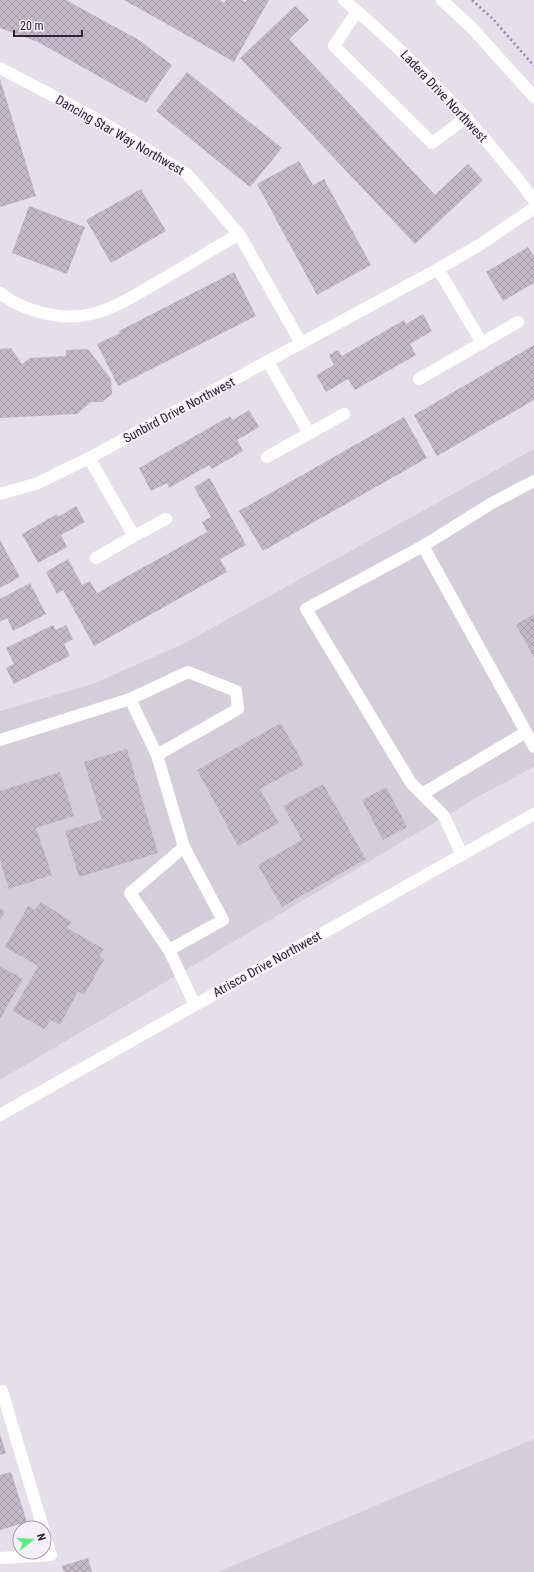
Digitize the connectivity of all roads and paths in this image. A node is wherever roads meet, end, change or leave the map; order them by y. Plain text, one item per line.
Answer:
1 (344, 0) edge
2 (442, 0) edge
3 (472, 0) edge
4 (357, 11) junction
5 (534, 66) edge
6 (0, 68) edge
7 (534, 97) edge
8 (467, 117) junction
9 (534, 200) edge
10 (534, 208) edge
11 (239, 234) junction
12 (438, 269) junction
13 (0, 293) edge
14 (518, 322) dead end
15 (301, 343) junction
16 (482, 343) junction
17 (268, 362) junction
18 (419, 379) dead end
19 (344, 414) dead end
20 (309, 433) junction
21 (267, 457) dead end
22 (89, 458) junction
23 (534, 481) edge
24 (0, 494) edge
25 (166, 519) dead end
26 (134, 536) junction
27 (423, 546) junction
28 (96, 558) dead end
29 (130, 699) junction
30 (526, 732) junction
31 (0, 740) edge
32 (534, 747) edge
33 (157, 755) junction
34 (422, 794) junction
35 (534, 814) edge
36 (184, 847) junction
37 (462, 854) junction
38 (169, 950) junction
39 (195, 1005) junction
40 (0, 1115) edge
41 (1, 1391) edge
42 (41, 1520) edge
43 (0, 1558) edge
44 (12, 1558) edge

1 - 4 street, Ladera Drive Northwest
2 - 7 street
3 - 5 path
4 - 8 street, Ladera Drive Northwest
4 - 8 street
6 - 11 street, Dancing Star Way Northwest
8 - 9 street, Ladera Drive Northwest
10 - 12 street, Sunbird Drive Northwest
11 - 13 street
11 - 15 street, Dancing Star Way Northwest
12 - 15 street, Sunbird Drive Northwest
12 - 16 street
14 - 16 street
15 - 17 street, Sunbird Drive Northwest
16 - 18 street
17 - 20 street
17 - 22 street, Sunbird Drive Northwest
19 - 20 street
20 - 21 street
22 - 24 street, Sunbird Drive Northwest
22 - 26 street
23 - 27 street
25 - 26 street
26 - 28 street
27 - 30 street
27 - 34 street
29 - 31 street
29 - 33 street
29 - 33 street
30 - 32 street
30 - 34 street
33 - 36 street
34 - 37 street
35 - 37 street, Atrisco Drive Northwest
36 - 38 street
36 - 38 street
37 - 39 street, Atrisco Drive Northwest
38 - 39 street
39 - 40 street, Atrisco Drive Northwest
41 - 42 street
43 - 44 street

